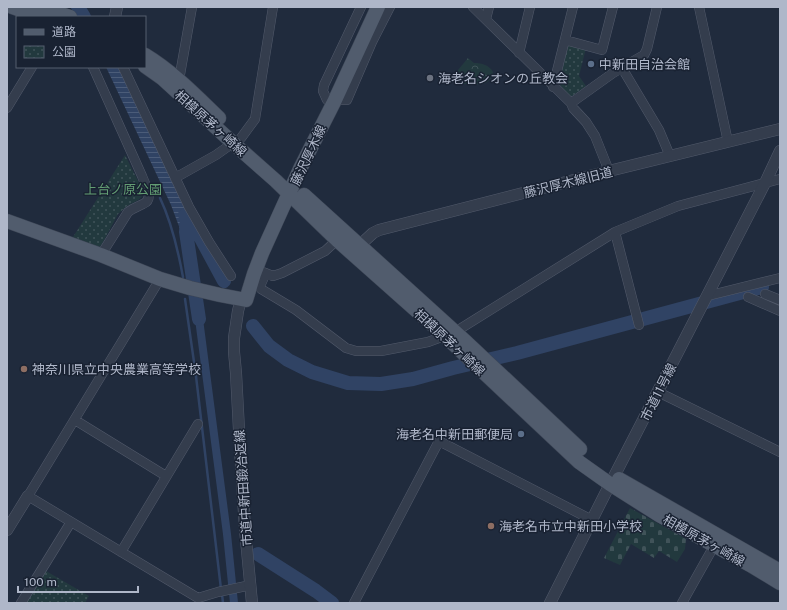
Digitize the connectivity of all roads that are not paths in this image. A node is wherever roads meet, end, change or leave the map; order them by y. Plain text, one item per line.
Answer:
1 (12, 7) edge
2 (40, 7) edge
3 (192, 7) edge
4 (273, 7) edge
5 (361, 7) edge
6 (372, 7) edge
7 (378, 7) edge
8 (390, 7) edge
9 (473, 7) edge
10 (489, 7) edge
11 (530, 7) edge
12 (573, 7) edge
13 (613, 7) edge
14 (657, 7) edge
15 (699, 7) edge
16 (38, 16) edge
17 (66, 16) edge
18 (486, 20) junction
19 (565, 40) junction
20 (519, 52) junction
21 (146, 56) edge
22 (146, 67) edge
23 (31, 68) edge
24 (93, 68) edge
25 (123, 68) edge
26 (622, 68) junction
27 (179, 80) junction
28 (553, 87) junction
29 (331, 100) junction
30 (571, 103) junction
31 (7, 108) edge
32 (780, 129) edge
33 (237, 140) junction
34 (728, 142) junction
35 (780, 151) edge
36 (670, 156) junction
37 (609, 171) junction
38 (175, 178) junction
39 (780, 179) edge
40 (766, 183) junction
41 (289, 187) junction
42 (7, 221) edge
43 (615, 232) junction
44 (337, 240) junction
45 (360, 245) junction
46 (101, 255) junction
47 (260, 271) junction
48 (232, 276) dead end
49 (780, 278) edge
50 (160, 279) junction
51 (765, 294) dead end
52 (748, 297) dead end
53 (243, 300) junction
54 (705, 300) junction
55 (780, 300) edge
56 (780, 311) edge
57 (638, 321) dead end
58 (450, 334) junction
59 (658, 392) junction
60 (75, 420) junction
61 (198, 424) dead end
62 (780, 452) edge
63 (166, 476) junction
64 (612, 480) junction
65 (28, 496) junction
66 (592, 520) junction
67 (71, 522) junction
68 (7, 530) edge
69 (714, 546) junction
70 (121, 552) junction
71 (780, 570) edge
72 (780, 583) edge
73 (250, 585) junction
74 (21, 603) edge
75 (252, 603) edge
76 (354, 603) edge
77 (550, 603) edge
78 (682, 603) edge

1 - 16 main road
2 - 17 main road
3 - 27 street
4 - 33 street
5 - 29 street
6 - 29 main road, 藤沢厚木線
7 - 29 main road, 藤沢厚木線
8 - 29 street
9 - 18 street
10 - 18 street
11 - 20 street
12 - 19 street
13 - 19 street
14 - 26 street
15 - 34 street
18 - 20 street
19 - 28 street
20 - 28 street
21 - 27 main road, 相模原茅ヶ崎線
22 - 33 main road, 相模原茅ヶ崎線
23 - 31 street
24 - 46 street
25 - 38 street
26 - 30 street
26 - 36 street
27 - 33 main road, 相模原茅ヶ崎線
28 - 30 street
29 - 41 main road, 藤沢厚木線
30 - 37 street
32 - 34 street, 藤沢厚木線旧道
33 - 38 street
33 - 41 main road, 相模原茅ヶ崎線
34 - 36 street, 藤沢厚木線旧道
35 - 40 street, 市道11号線
36 - 37 street, 藤沢厚木線旧道
37 - 45 street, 藤沢厚木線旧道
38 - 48 street
39 - 40 street
40 - 43 street
40 - 54 street, 市道11号線
41 - 44 main road, 相模原茅ヶ崎線
41 - 45 main road, 相模原茅ヶ崎線
41 - 47 main road, 藤沢厚木線
41 - 53 main road, 藤沢厚木線
42 - 46 main road
43 - 57 street
43 - 58 street
44 - 47 street
44 - 58 main road, 相模原茅ヶ崎線
45 - 58 main road, 相模原茅ヶ崎線
46 - 50 main road
47 - 53 main road, 藤沢厚木線
47 - 58 street
49 - 54 street
50 - 53 main road
50 - 60 street
51 - 55 street
52 - 56 street
53 - 73 street, 市道中新田鍛冶返線
54 - 59 street, 市道11号線
58 - 64 main road, 相模原茅ヶ崎線
59 - 62 street
59 - 64 street, 市道11号線
60 - 63 street
60 - 65 street
61 - 63 street
63 - 70 street
64 - 66 street, 市道11号線
64 - 69 main road, 相模原茅ヶ崎線
64 - 71 main road, 相模原茅ヶ崎線
65 - 67 street
65 - 68 street
66 - 76 street
66 - 77 street, 市道11号線
67 - 70 street
67 - 74 street
69 - 72 main road, 相模原茅ヶ崎線
69 - 78 street
70 - 73 street
73 - 75 street, 市道中新田鍛冶返線

